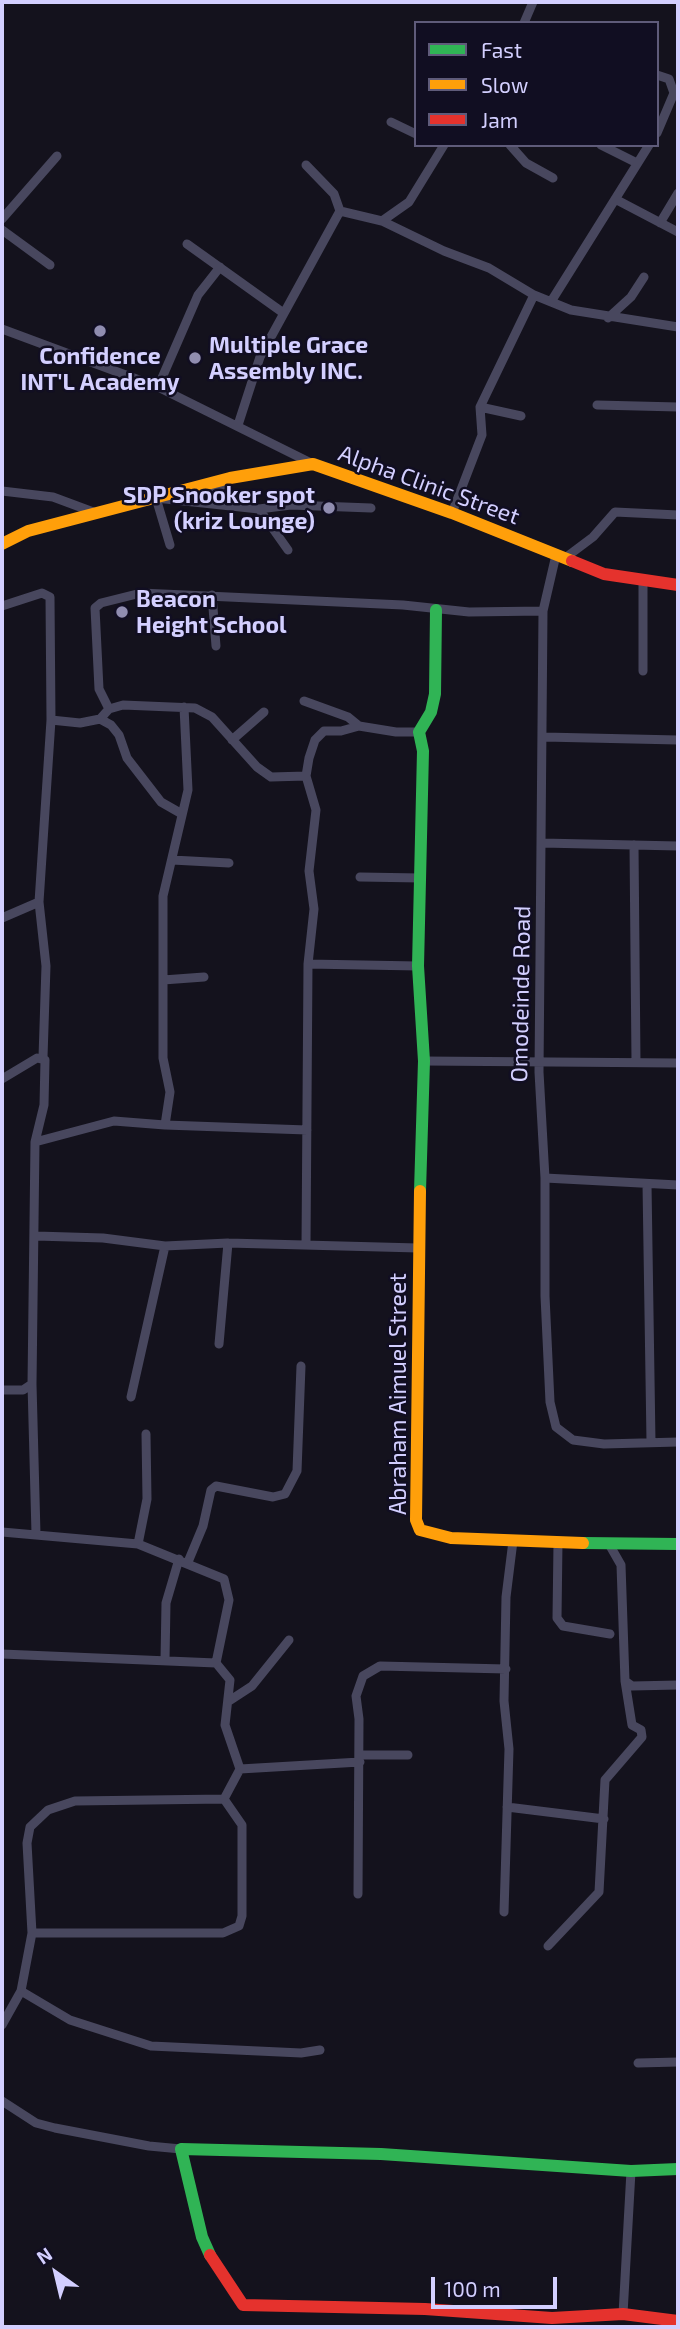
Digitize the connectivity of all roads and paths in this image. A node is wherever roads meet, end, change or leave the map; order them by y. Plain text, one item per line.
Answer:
1 (533, 2) edge
2 (525, 21) edge
3 (659, 76) edge
4 (391, 122) dead end
5 (659, 128) edge
6 (414, 133) edge
7 (440, 147) edge
8 (512, 147) edge
9 (605, 147) edge
10 (648, 147) edge
11 (57, 156) dead end
12 (637, 163) junction
13 (306, 165) dead end
14 (553, 178) dead end
15 (678, 193) edge
16 (615, 199) junction
17 (340, 211) junction
18 (2, 219) edge
19 (382, 221) junction
20 (660, 223) junction
21 (2, 230) edge
22 (678, 232) edge
23 (187, 244) dead end
24 (50, 265) dead end
25 (219, 267) junction
26 (644, 277) dead end
27 (534, 295) junction
28 (552, 300) junction
29 (282, 312) junction
30 (608, 318) junction
31 (678, 325) edge
32 (2, 329) edge
33 (158, 387) junction
34 (597, 405) dead end
35 (480, 407) junction
36 (678, 407) edge
37 (521, 416) dead end
38 (238, 425) junction
39 (313, 464) junction
40 (230, 478) junction
41 (2, 491) edge
42 (156, 498) junction
43 (203, 502) junction
44 (259, 509) junction
45 (371, 509) dead end
46 (96, 513) junction
47 (452, 513) junction
48 (678, 515) edge
49 (2, 544) edge
50 (170, 545) dead end
51 (288, 550) dead end
52 (560, 556) junction
53 (643, 579) junction
54 (678, 585) edge
55 (212, 595) junction
56 (2, 606) edge
57 (436, 610) junction
58 (543, 611) junction
59 (216, 646) dead end
60 (643, 671) dead end
61 (304, 701) dead end
62 (184, 707) junction
63 (109, 709) junction
64 (264, 712) dead end
65 (100, 719) junction
66 (51, 720) junction
67 (359, 726) junction
68 (419, 732) junction
69 (544, 737) junction
70 (232, 740) junction
71 (678, 740) edge
72 (306, 776) junction
73 (182, 814) junction
74 (542, 844) junction
75 (634, 845) junction
76 (678, 846) edge
77 (172, 860) junction
78 (229, 863) dead end
79 (360, 877) dead end
80 (421, 878) junction
81 (40, 902) junction
82 (2, 918) edge
83 (308, 964) junction
84 (418, 966) junction
85 (204, 977) dead end
86 (163, 980) junction
87 (43, 1057) junction
88 (424, 1061) junction
89 (540, 1062) junction
90 (636, 1062) junction
91 (678, 1063) edge
92 (2, 1079) edge
93 (165, 1125) junction
94 (307, 1130) junction
95 (35, 1142) junction
96 (545, 1178) junction
97 (647, 1184) junction
98 (678, 1185) edge
99 (36, 1236) junction
100 (228, 1243) junction
101 (306, 1245) junction
102 (165, 1247) junction
103 (418, 1248) junction
104 (219, 1344) dead end
105 (301, 1366) dead end
106 (32, 1384) junction
107 (2, 1390) edge
108 (131, 1397) dead end
109 (146, 1434) dead end
110 (651, 1442) junction
111 (678, 1442) edge
112 (2, 1532) edge
113 (36, 1534) junction
114 (513, 1541) junction
115 (558, 1543) junction
116 (138, 1544) junction
117 (609, 1544) junction
118 (678, 1544) edge
119 (184, 1560) junction
120 (610, 1634) dead end
121 (289, 1640) dead end
122 (2, 1654) edge
123 (165, 1660) junction
124 (216, 1662) junction
125 (506, 1669) junction
126 (625, 1681) junction
127 (678, 1685) edge
128 (229, 1702) junction
129 (408, 1755) dead end
130 (360, 1758) junction
131 (240, 1769) junction
132 (225, 1799) junction
133 (507, 1807) junction
134 (604, 1819) junction
135 (358, 1894) dead end
136 (504, 1912) dead end
137 (32, 1933) junction
138 (548, 1946) dead end
139 (21, 1991) junction
140 (2, 2025) edge
141 (320, 2050) dead end
142 (678, 2062) edge
143 (638, 2063) dead end
144 (2, 2101) edge
145 (181, 2149) junction
146 (678, 2169) edge
147 (631, 2171) junction
148 (622, 2314) junction
149 (678, 2321) edge

1 - 2 street
3 - 5 street
4 - 6 street
7 - 19 street
8 - 14 street
9 - 12 street
10 - 12 street
11 - 18 street
12 - 16 street
13 - 17 street
15 - 20 street
16 - 20 street
16 - 28 street
17 - 19 street
17 - 29 street
19 - 27 street
20 - 22 street
21 - 24 street
23 - 25 street
25 - 29 street
25 - 33 street
26 - 30 street
27 - 28 street
27 - 35 street
28 - 30 street
29 - 38 street
30 - 31 street
32 - 33 street
33 - 38 street
34 - 36 street
35 - 37 street
35 - 47 street
38 - 39 street
39 - 40 street, Alpha Clinic Street
39 - 47 street, Alpha Clinic Street
40 - 42 street, Alpha Clinic Street
40 - 43 street
41 - 46 street
42 - 43 street
42 - 46 street, Alpha Clinic Street
42 - 50 street
43 - 44 street
44 - 45 street
44 - 51 street
46 - 49 street, Alpha Clinic Street
47 - 52 street, Alpha Clinic Street
48 - 52 street
52 - 53 street, Alpha Clinic Street
52 - 58 street, Omodeinde Road
53 - 54 street, Alpha Clinic Street
53 - 60 street
55 - 57 street
55 - 59 street
55 - 63 street
56 - 66 street
57 - 58 street
57 - 68 street
58 - 69 street, Omodeinde Road
61 - 67 street
62 - 63 street
62 - 70 street
62 - 73 street
63 - 65 street
64 - 70 street
65 - 66 street
65 - 73 street
66 - 81 street
67 - 68 street
67 - 72 street
68 - 80 street, Abraham Aimuel Street
69 - 71 street
69 - 74 street, Omodeinde Road
70 - 72 street
72 - 83 street
73 - 77 street
74 - 75 street
74 - 89 street, Omodeinde Road
75 - 76 street
75 - 90 street
77 - 78 street
77 - 86 street
79 - 80 street
80 - 84 street, Abraham Aimuel Street
81 - 82 street
81 - 87 street
83 - 84 street
83 - 94 street
84 - 88 street, Abraham Aimuel Street
85 - 86 street
86 - 93 street
87 - 92 street
87 - 95 street
88 - 89 street
88 - 103 street, Abraham Aimuel Street
89 - 90 street
89 - 96 street, Omodeinde Road
90 - 91 street
93 - 94 street
93 - 95 street
94 - 101 street
95 - 99 street
96 - 97 street
96 - 110 street, Omodeinde Road
97 - 98 street
97 - 110 street
99 - 102 street
99 - 106 street
100 - 101 street
100 - 102 street
100 - 104 street
101 - 103 street
102 - 108 street
103 - 114 street, Abraham Aimuel Street
105 - 119 street
106 - 107 street
106 - 113 street
109 - 116 street
110 - 111 street
112 - 113 street
113 - 116 street
114 - 115 street, Abraham Aimuel Street
114 - 125 street
115 - 117 street, Abraham Aimuel Street
115 - 120 street
116 - 119 street
117 - 118 street, Abraham Aimuel Street
117 - 126 street
119 - 123 street
119 - 124 street
121 - 128 street
122 - 123 street
123 - 124 street
124 - 128 street
125 - 130 street
125 - 133 street
126 - 127 street
126 - 134 street
128 - 131 street
129 - 130 street
130 - 131 street
130 - 135 street
131 - 132 street
132 - 137 street
132 - 137 street
133 - 134 street
133 - 136 street
134 - 138 street
137 - 139 street
139 - 140 street
139 - 141 street
142 - 143 street
144 - 145 street
145 - 147 street
145 - 148 street
146 - 147 street
147 - 148 street
148 - 149 street

